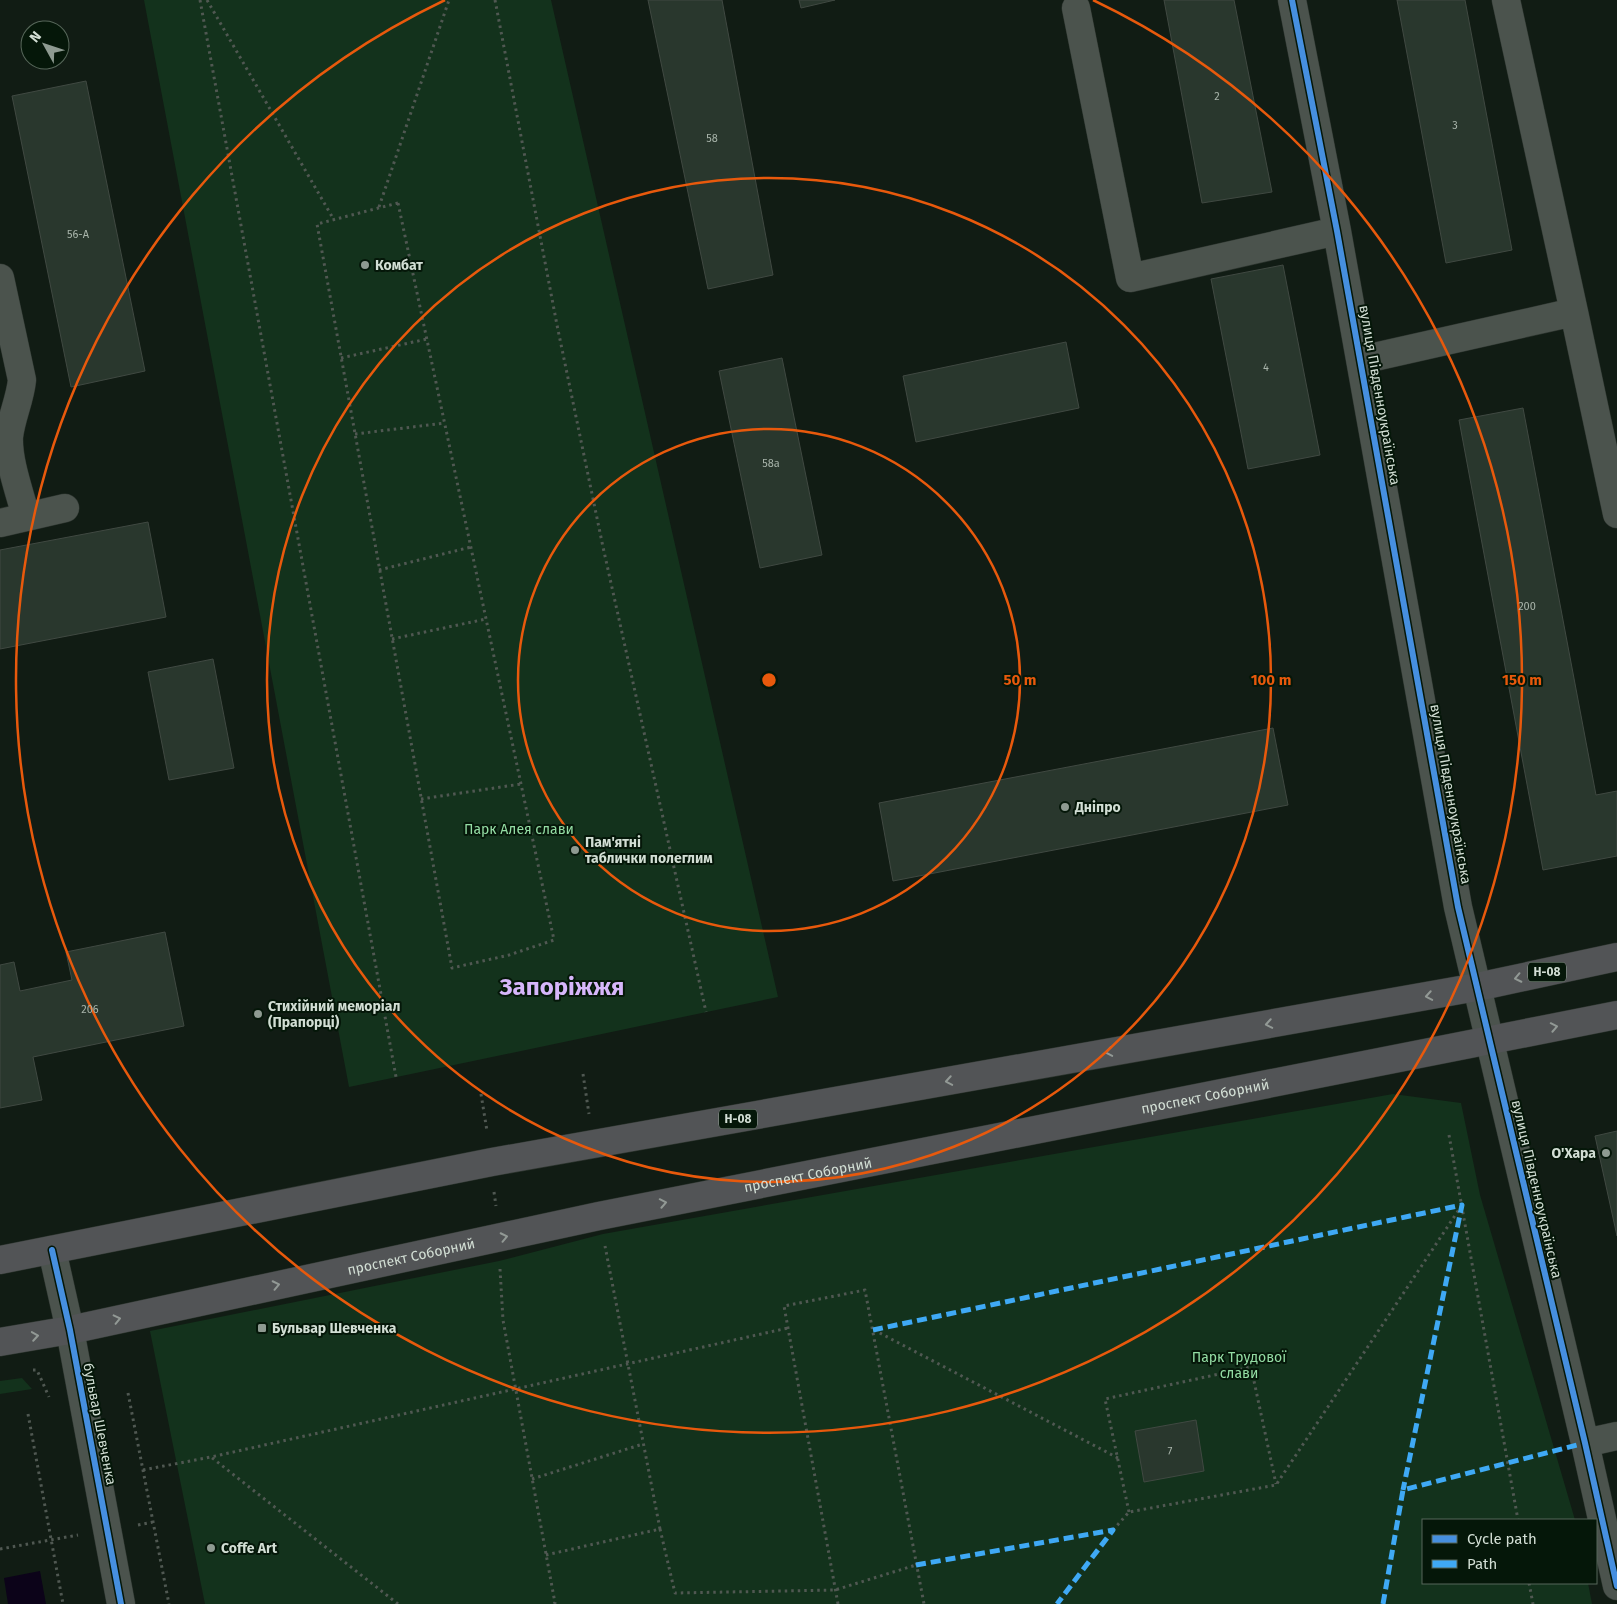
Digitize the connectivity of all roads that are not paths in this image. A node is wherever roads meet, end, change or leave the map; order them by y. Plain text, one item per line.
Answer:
1 (1292, 0) edge
2 (1506, 0) edge
3 (1076, 8) dead end
4 (1337, 231) junction
5 (0, 278) edge
6 (1574, 312) junction
7 (1361, 360) junction
8 (65, 508) dead end
9 (1617, 514) edge
10 (13, 520) edge
11 (1617, 957) edge
12 (1477, 987) junction
13 (1617, 1014) edge
14 (1489, 1040) junction
15 (52, 1250) junction
16 (0, 1260) edge
17 (70, 1330) junction
18 (0, 1342) edge
19 (1617, 1436) edge
20 (1585, 1444) junction
21 (1617, 1586) edge
22 (121, 1604) edge

1 - 4 street, вулиця Південноукраїнська
2 - 6 street
3 - 4 street
4 - 7 street, вулиця Південноукраїнська
5 - 10 street
6 - 7 street
6 - 9 street
7 - 12 street, вулиця Південноукраїнська
8 - 10 street
11 -> 12 main road, Н-08
12 - 14 street, вулиця Південноукраїнська
12 -> 15 main road, Н-08
14 -> 13 main road, проспект Соборний
17 -> 14 main road, проспект Соборний
14 - 20 street, вулиця Південноукраїнська
15 - 16 main road, Н-08
15 - 17 street, бульвар Шевченка
18 -> 17 main road, проспект Соборний
17 - 22 street, бульвар Шевченка
19 - 20 street
20 - 21 street, вулиця Південноукраїнська

